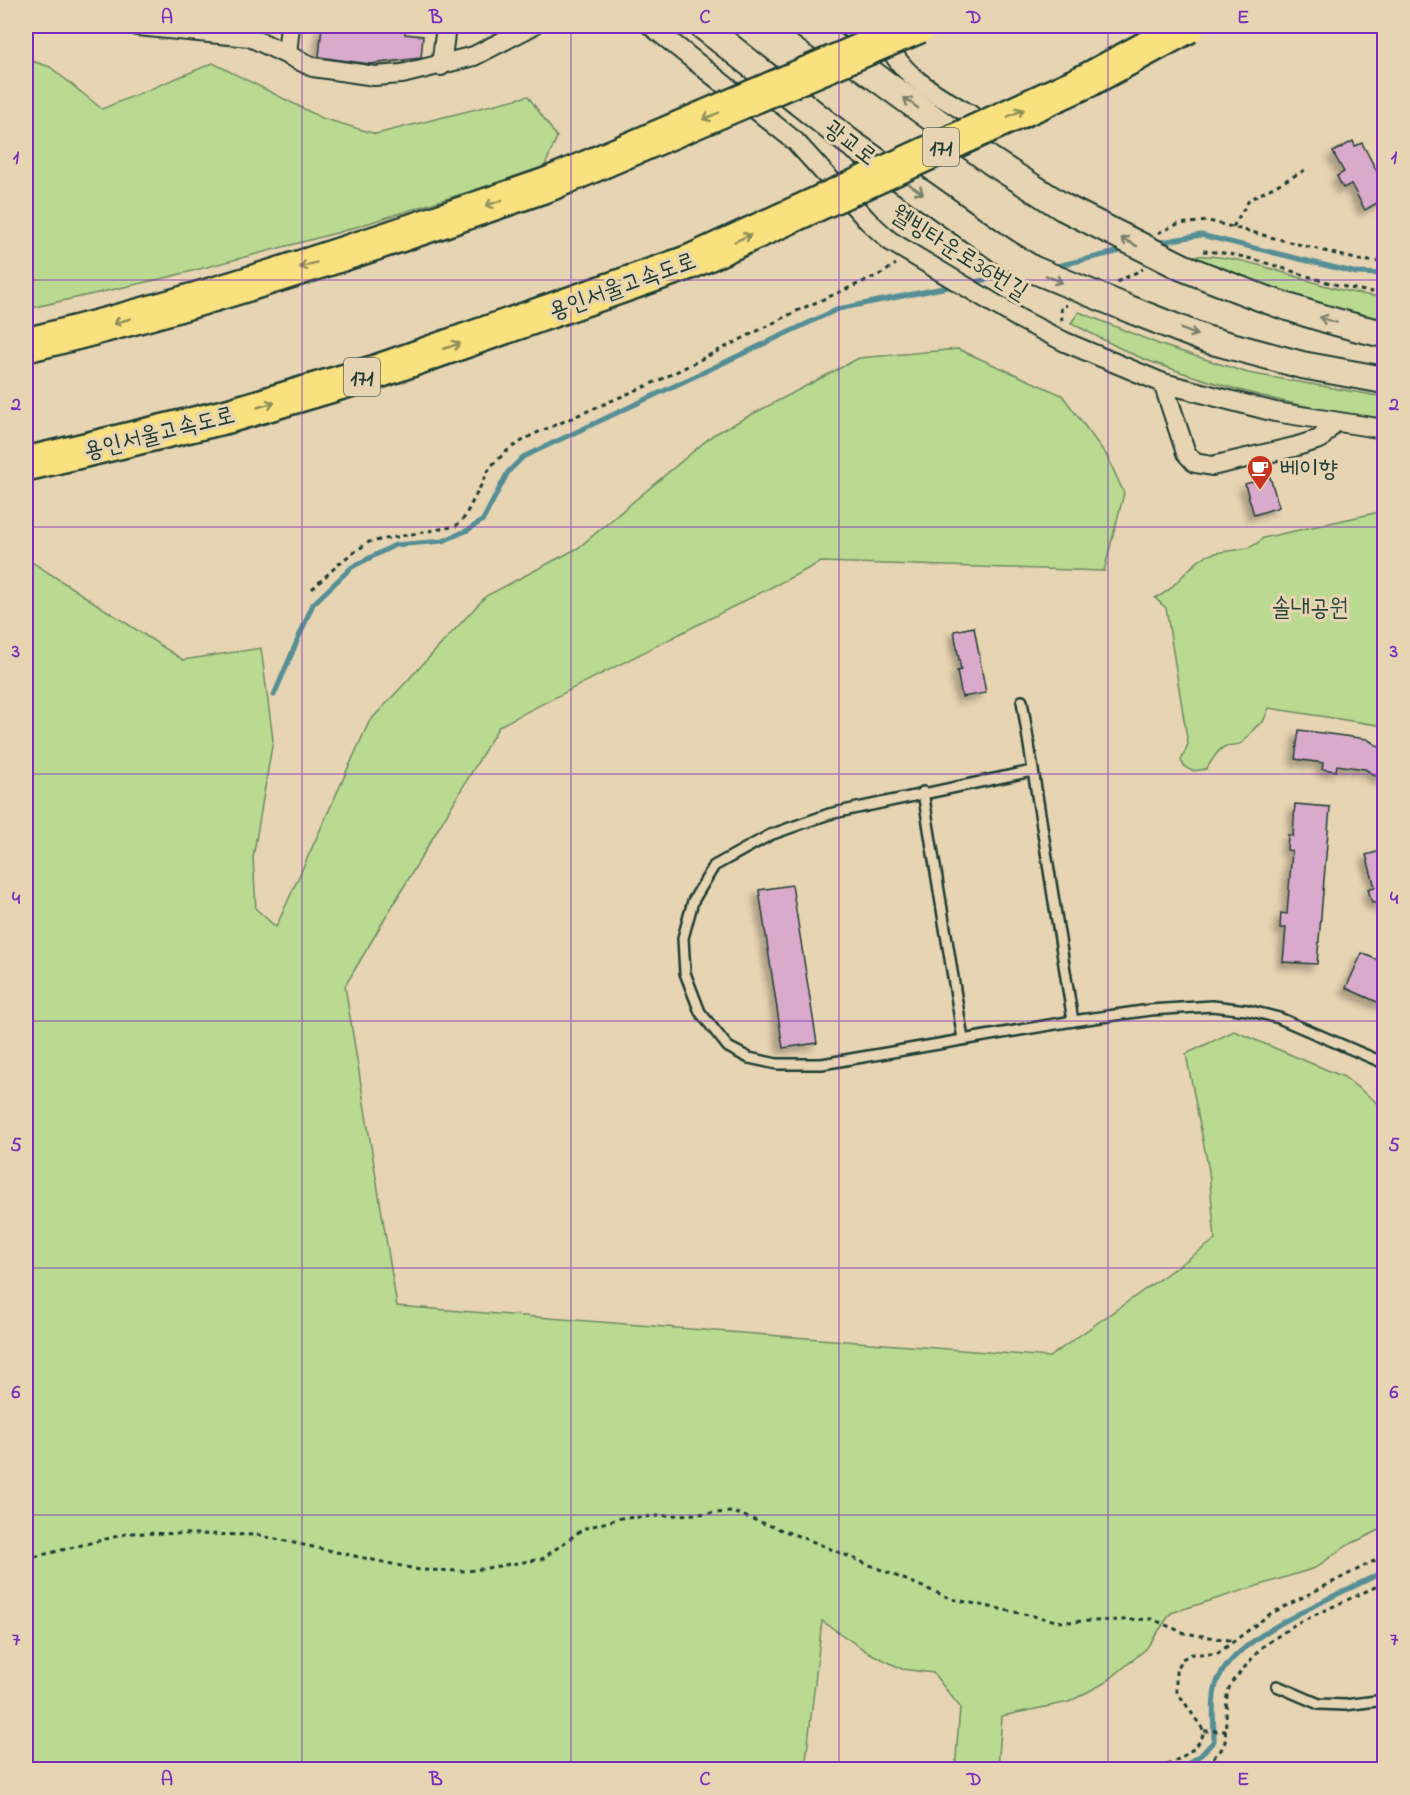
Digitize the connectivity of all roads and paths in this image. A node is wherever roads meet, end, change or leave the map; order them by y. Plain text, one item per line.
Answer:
1 (137, 26) edge
2 (166, 26) edge
3 (290, 26) edge
4 (446, 26) edge
5 (532, 26) edge
6 (651, 26) edge
7 (703, 26) edge
8 (806, 26) edge
9 (880, 26) edge
10 (919, 26) edge
11 (1188, 26) edge
12 (287, 54) junction
13 (441, 66) junction
14 (971, 115) dead end
15 (1307, 169) dead end
16 (1233, 226) junction
17 (1156, 234) dead end
18 (908, 252) junction
19 (1384, 262) edge
20 (1384, 334) edge
21 (26, 345) edge
22 (1384, 380) edge
23 (1163, 383) junction
24 (1334, 423) junction
25 (1384, 429) edge
26 (26, 464) edge
27 (312, 589) dead end
28 (1022, 701) dead end
29 (1032, 771) junction
30 (922, 792) junction
31 (1073, 1021) junction
32 (963, 1039) junction
33 (1384, 1063) edge
34 (1384, 1556) edge
35 (26, 1559) edge
36 (1384, 1583) edge
37 (1235, 1641) junction
38 (1277, 1686) dead end
39 (1384, 1700) edge
40 (1204, 1731) junction
41 (1227, 1731) junction
42 (1159, 1770) edge
43 (1200, 1770) edge

1 - 2 street
2 - 12 street
3 - 12 street
4 - 13 street
5 - 13 street
6 - 18 street, 웰빙타운로36번길
7 -> 22 main road, 광교로, bridge
20 -> 8 main road, bridge
9 - 14 street
10 -> 21 highway, bridge
26 -> 11 highway, 용인서울고속도로 / 171, bridge
12 - 13 street
15 - 16 path
16 - 17 path
16 - 19 path
18 - 23 street, 웰빙타운로36번길
18 - 27 path
23 - 24 street, 웰빙타운로36번길
23 - 24 street
24 - 25 street, 웰빙타운로36번길
28 - 29 lane
29 - 30 lane
29 - 31 lane
30 - 32 lane
30 - 32 lane
31 - 32 lane
31 - 33 lane
34 - 37 path
35 - 37 path
36 - 41 path
37 - 40 path
38 - 39 lane
40 - 41 path
40 - 42 path
41 - 43 path

